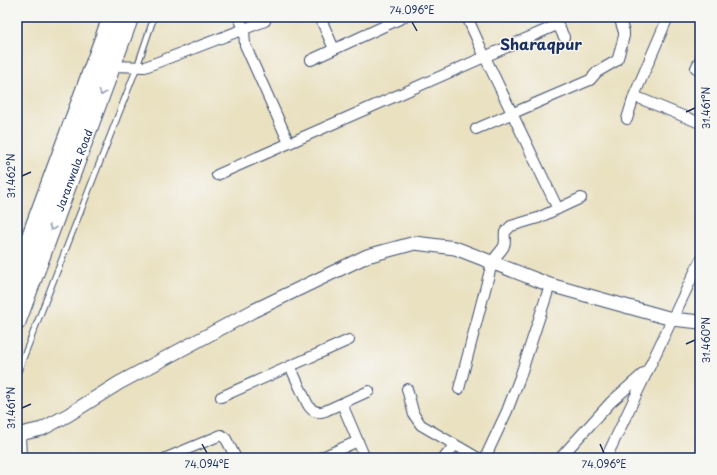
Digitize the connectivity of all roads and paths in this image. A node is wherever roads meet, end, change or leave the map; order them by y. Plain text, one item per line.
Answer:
1 (105, 17) edge
2 (116, 17) edge
3 (130, 17) edge
4 (154, 17) edge
5 (239, 17) edge
6 (320, 17) edge
7 (404, 17) edge
8 (467, 17) edge
9 (619, 17) edge
10 (668, 17) edge
11 (265, 20) dead end
12 (556, 21) edge
13 (244, 30) junction
14 (564, 37) dead end
15 (334, 49) junction
16 (485, 57) junction
17 (311, 60) dead end
18 (112, 66) junction
19 (137, 68) junction
20 (634, 96) junction
21 (512, 113) junction
22 (627, 119) dead end
23 (700, 123) edge
24 (476, 129) dead end
25 (290, 143) junction
26 (217, 175) dead end
27 (581, 198) dead end
28 (558, 209) junction
29 (17, 255) edge
30 (700, 261) edge
31 (492, 263) junction
32 (17, 284) edge
33 (550, 284) junction
34 (672, 319) junction
35 (17, 322) edge
36 (700, 322) edge
37 (349, 340) dead end
38 (290, 366) junction
39 (648, 371) junction
40 (17, 374) edge
41 (407, 389) dead end
42 (459, 389) dead end
43 (369, 390) dead end
44 (221, 397) dead end
45 (342, 404) junction
46 (18, 434) edge
47 (358, 441) junction
48 (455, 445) junction
49 (184, 454) edge
50 (21, 458) edge
51 (166, 458) edge
52 (236, 458) edge
53 (320, 458) edge
54 (365, 458) edge
55 (444, 458) edge
56 (478, 458) edge
57 (485, 458) edge
58 (560, 458) edge
59 (606, 458) edge

1 - 29 lane
2 - 32 main road, Jaranwala Road
3 - 18 main road, Jaranwala Road
4 - 19 lane
5 - 13 street
6 - 15 street
7 - 15 street
8 - 16 street
9 - 21 street
10 - 20 street
11 - 13 street
12 - 14 street
12 - 16 street
13 - 19 street
13 - 25 street
15 - 17 street
16 - 21 street
16 - 25 street
18 - 19 street
18 -> 35 main road, Jaranwala Road
19 - 40 lane
20 - 22 street
20 - 23 street
21 - 24 street
21 - 28 street
25 - 26 street
27 - 28 street
28 - 31 street
30 - 34 street
31 - 33 street
31 - 42 street
31 - 46 street
33 - 34 street
33 - 57 street
34 - 36 street
34 - 39 street
37 - 38 street
38 - 44 street
38 - 45 street
39 - 58 street
39 - 59 street
41 - 48 street
43 - 45 street
45 - 47 street
46 - 50 street
47 - 53 street
47 - 54 street
48 - 55 street
48 - 56 street
49 - 51 street
49 - 52 street

